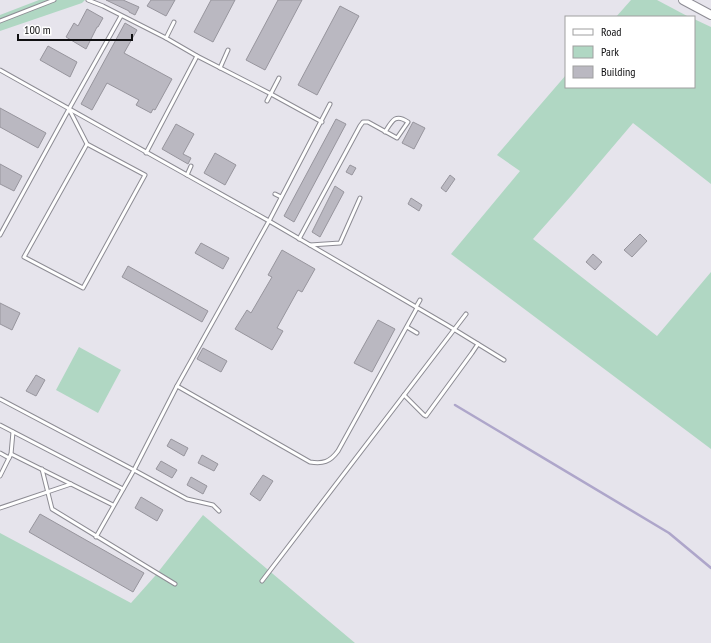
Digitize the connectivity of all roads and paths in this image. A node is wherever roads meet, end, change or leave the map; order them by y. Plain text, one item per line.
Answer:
1 (54, 0) edge
2 (88, 0) edge
3 (683, 0) edge
4 (711, 15) edge
5 (121, 16) junction
6 (0, 21) edge
7 (174, 22) dead end
8 (166, 38) junction
9 (228, 50) dead end
10 (197, 56) junction
11 (220, 68) junction
12 (0, 70) edge
13 (279, 78) dead end
14 (270, 94) junction
15 (267, 101) dead end
16 (330, 104) dead end
17 (69, 109) junction
18 (322, 122) junction
19 (385, 132) junction
20 (87, 144) junction
21 (146, 153) junction
22 (192, 166) dead end
23 (187, 176) junction
24 (274, 194) dead end
25 (281, 197) junction
26 (360, 198) dead end
27 (269, 221) junction
28 (0, 235) edge
29 (299, 239) junction
30 (310, 245) junction
31 (420, 300) dead end
32 (417, 308) junction
33 (466, 314) dead end
34 (407, 327) junction
35 (454, 330) junction
36 (417, 333) dead end
37 (478, 344) junction
38 (504, 360) dead end
39 (177, 386) junction
40 (404, 395) junction
41 (0, 399) edge
42 (0, 425) edge
43 (13, 432) junction
44 (0, 453) edge
45 (11, 454) junction
46 (9, 458) junction
47 (42, 469) junction
48 (134, 470) junction
49 (0, 476) edge
50 (71, 484) junction
51 (123, 489) junction
52 (48, 492) junction
53 (113, 505) junction
54 (0, 508) edge
55 (219, 510) dead end
56 (96, 536) junction
57 (262, 581) dead end
58 (175, 584) dead end

1 - 6 lane
2 - 5 lane
3 - 4 street
5 - 8 lane
5 - 17 lane
7 - 8 lane
8 - 10 lane
9 - 11 lane
10 - 11 lane
10 - 21 lane
11 - 14 lane
12 - 17 lane
13 - 14 lane
14 - 15 lane
14 - 18 lane
16 - 18 lane
17 - 20 lane
17 - 21 lane
17 - 28 lane
18 - 25 lane
19 - 19 lane
19 - 29 lane
20 - 20 lane
21 - 23 lane
22 - 23 lane
23 - 27 lane
24 - 25 lane
25 - 27 lane
26 - 30 lane
27 - 29 lane
27 - 39 lane
29 - 30 lane
30 - 32 lane
31 - 32 lane
32 - 34 lane
32 - 35 lane
33 - 35 lane
34 - 36 lane
34 - 39 lane
35 - 37 lane
35 - 40 lane
37 - 38 lane
37 - 40 lane
39 - 48 lane
40 - 57 lane
41 - 48 lane
42 - 43 lane
43 - 45 lane
43 - 51 lane
44 - 46 lane
45 - 46 lane
45 - 47 lane
46 - 49 lane
47 - 50 lane
47 - 52 lane
48 - 51 lane
48 - 55 lane
50 - 52 lane
50 - 53 lane
51 - 53 lane
52 - 54 lane
52 - 56 lane
53 - 56 lane
56 - 58 lane

